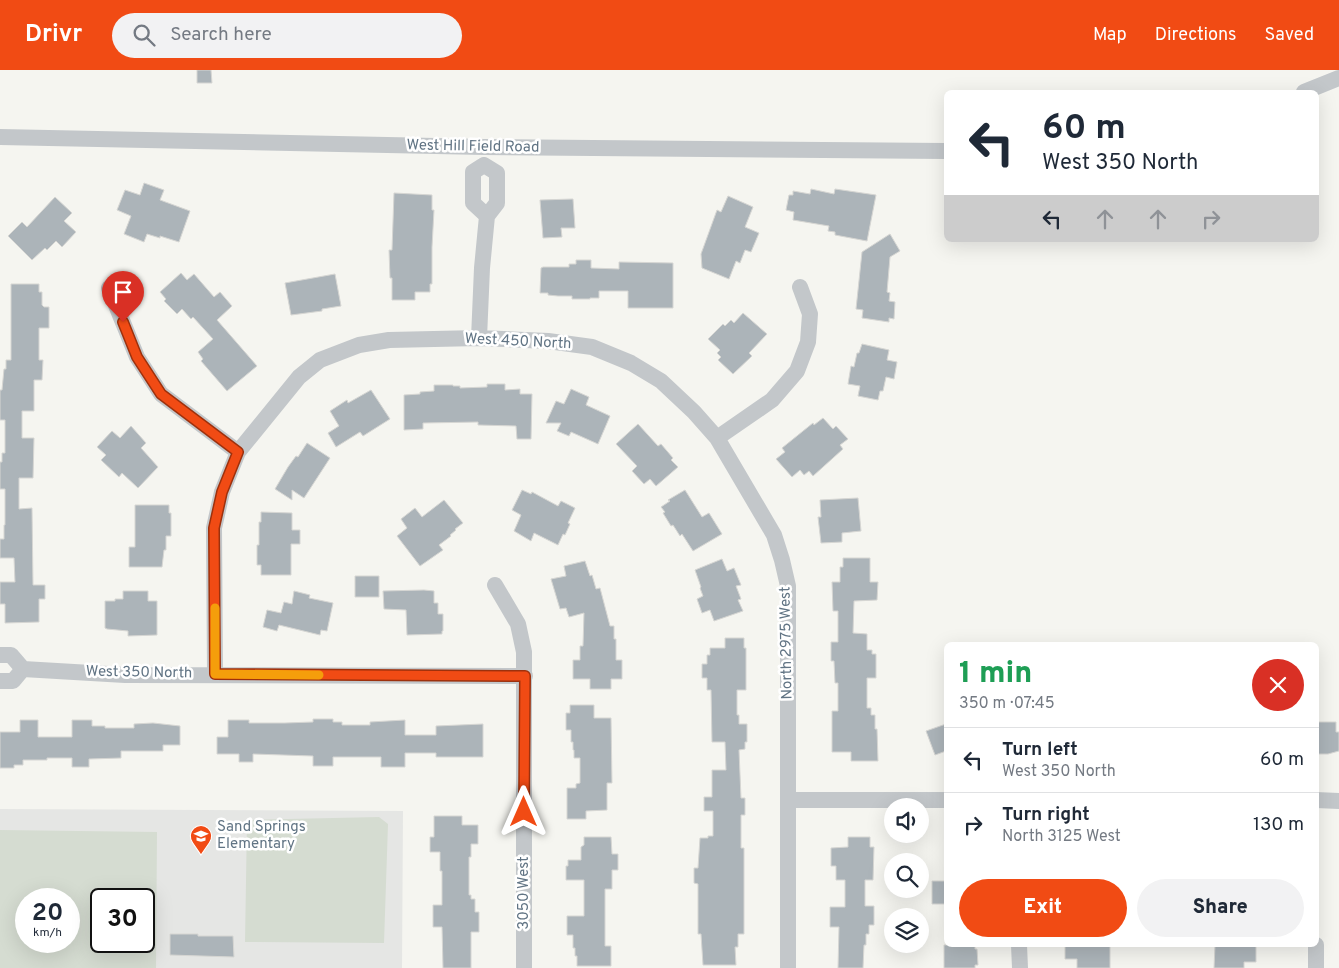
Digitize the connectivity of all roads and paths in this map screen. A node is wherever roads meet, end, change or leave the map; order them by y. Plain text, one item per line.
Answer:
1 (1339, 78) edge
2 (1309, 90) edge
3 (0, 137) edge
4 (484, 147) junction
5 (944, 150) edge
6 (484, 165) junction
7 (487, 216) junction
8 (800, 287) dead end
9 (109, 288) dead end
10 (479, 338) junction
11 (717, 438) junction
12 (238, 452) junction
13 (494, 585) dead end
14 (0, 655) edge
15 (23, 669) junction
16 (215, 674) junction
17 (525, 676) junction
18 (0, 681) edge
19 (789, 800) junction
20 (944, 800) edge
21 (1319, 800) edge
22 (1339, 800) edge
23 (1019, 947) edge
24 (1316, 947) edge
25 (524, 968) edge
26 (788, 968) edge
27 (1020, 968) edge
28 (1316, 968) edge

1 - 2 street
3 - 4 street, West Hill Field Road
4 - 5 street, West Hill Field Road
4 - 6 street
6 - 7 street
6 - 7 street
7 - 10 street
8 - 11 street
9 - 12 street
10 - 11 street, West 450 North
10 - 12 street, West 450 North
11 - 19 street, North 2975 West
12 - 16 street, West 450 North
13 - 17 street, 3050 West
14 - 15 street
15 - 16 street, West 350 North
15 - 18 street
16 - 17 street, West 350 North
17 - 25 street, 3050 West
19 - 20 street
19 - 26 street, North 2975 West
21 - 22 street
23 - 27 street
24 - 28 street

